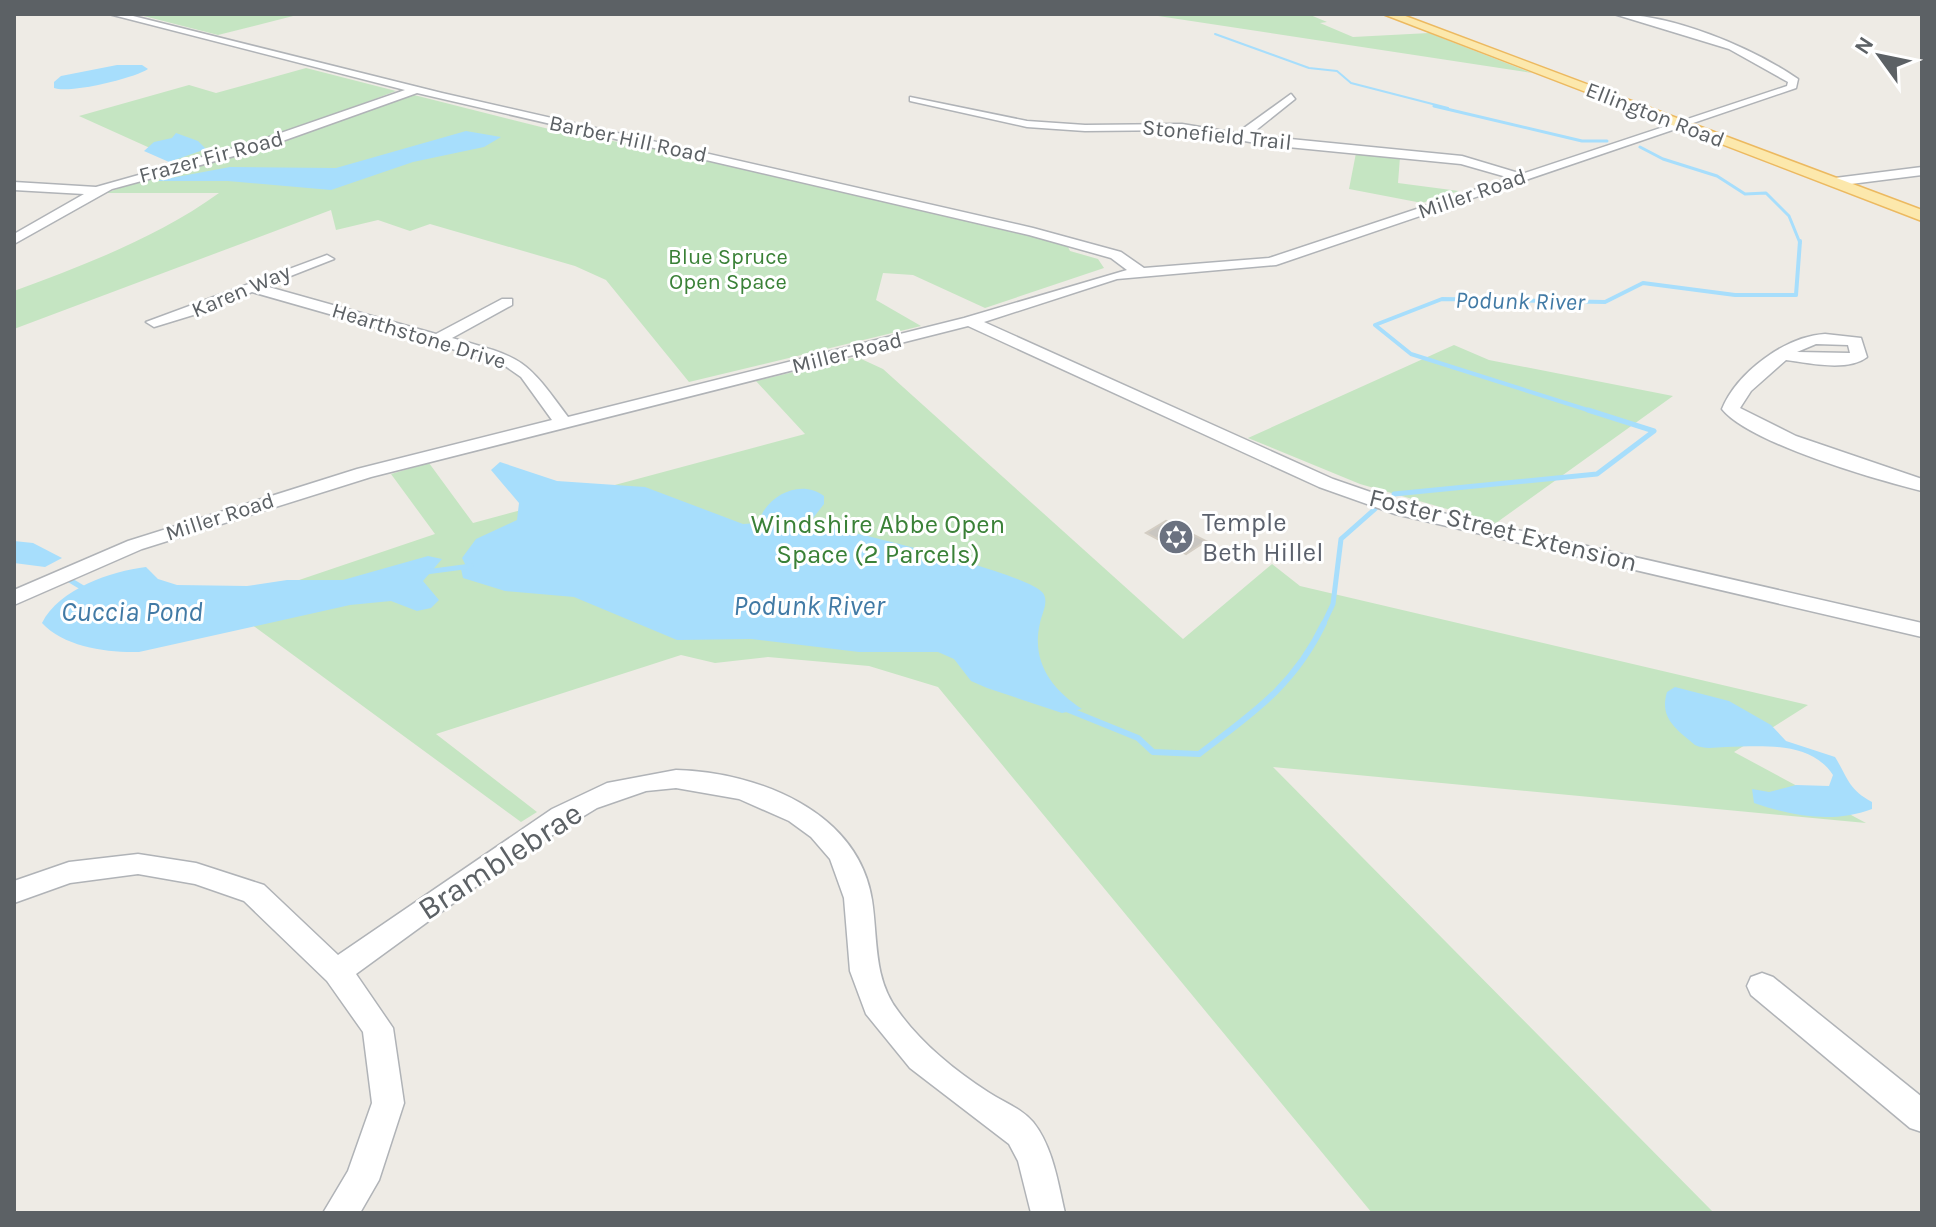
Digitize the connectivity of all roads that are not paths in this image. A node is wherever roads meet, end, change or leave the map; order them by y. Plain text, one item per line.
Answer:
1 (114, 14) edge
2 (1389, 14) edge
3 (1619, 14) edge
4 (415, 90) junction
5 (1291, 97) dead end
6 (914, 99) dead end
7 (1683, 125) junction
8 (1239, 137) junction
9 (1922, 171) edge
10 (1520, 177) junction
11 (1835, 182) junction
12 (14, 186) edge
13 (96, 191) junction
14 (1922, 216) edge
15 (14, 240) edge
16 (327, 259) dead end
17 (1139, 271) junction
18 (252, 287) junction
19 (507, 302) dead end
20 (970, 321) junction
21 (154, 322) dead end
22 (441, 338) junction
23 (1782, 355) dead end
24 (562, 421) junction
25 (1922, 485) edge
26 (14, 598) edge
27 (1922, 630) edge
28 (14, 892) edge
29 (337, 972) junction
30 (1762, 986) dead end
31 (1922, 1117) edge
32 (340, 1213) edge
33 (1048, 1213) edge

1 - 4 street, Barber Hill Road
2 - 7 main road, Ellington Road
3 - 7 street, Miller Road
4 - 13 street, Frazer Fir Road
4 - 17 street, Barber Hill Road
5 - 8 street
6 - 8 street, Stonefield Trail
7 - 10 street, Miller Road
7 - 11 main road, Ellington Road
8 - 10 street, Stonefield Trail
9 - 11 street
10 - 17 street, Miller Road
11 - 14 main road, Ellington Road
12 - 13 street
13 - 15 street, Frazer Fir Road
16 - 18 street, Karen Way
17 - 20 street, Miller Road
18 - 21 street, Karen Way
18 - 22 street, Hearthstone Drive
19 - 22 street
20 - 24 street, Miller Road
20 - 27 street, Foster Street Extension
22 - 24 street, Hearthstone Drive
23 - 25 street
24 - 26 street, Miller Road
28 - 29 street
29 - 32 street
29 - 33 street, Bramblebrae
30 - 31 street

